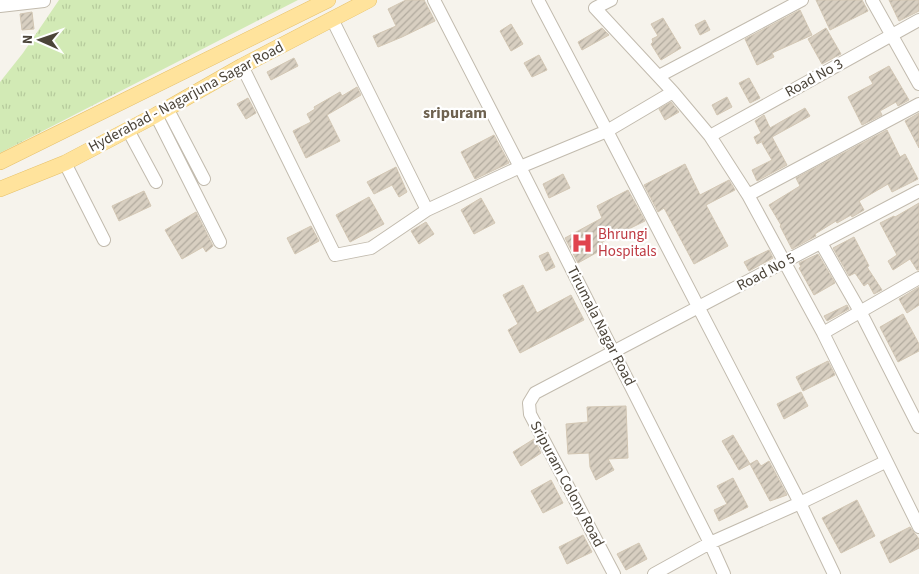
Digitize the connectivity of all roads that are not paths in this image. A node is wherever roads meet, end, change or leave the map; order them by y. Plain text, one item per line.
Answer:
1 (328, 0) edge
2 (370, 0) edge
3 (434, 0) edge
4 (538, 0) edge
5 (611, 0) edge
6 (802, 0) edge
7 (872, 0) edge
8 (44, 1) dead end
9 (0, 6) edge
10 (332, 19) junction
11 (919, 20) edge
12 (892, 34) junction
13 (242, 66) junction
14 (659, 76) junction
15 (919, 84) edge
16 (673, 92) junction
17 (919, 104) edge
18 (162, 112) junction
19 (128, 130) junction
20 (607, 132) junction
21 (710, 136) junction
22 (0, 162) edge
23 (65, 163) junction
24 (520, 167) junction
25 (204, 179) dead end
26 (156, 182) dead end
27 (0, 189) edge
28 (919, 191) edge
29 (748, 195) junction
30 (427, 210) junction
31 (104, 240) dead end
32 (220, 242) dead end
33 (821, 243) junction
34 (785, 262) junction
35 (919, 278) edge
36 (699, 307) junction
37 (861, 313) junction
38 (823, 333) junction
39 (614, 352) junction
40 (919, 427) edge
41 (885, 462) junction
42 (800, 503) junction
43 (919, 527) edge
44 (710, 543) junction
45 (614, 574) edge
46 (654, 574) edge
47 (724, 574) edge
48 (834, 574) edge

1 - 22 main road, Hyderabad - Nagarjuna Sagar Road
2 - 10 main road, Hyderabad - Nagarjuna Sagar Road
3 - 24 street, Tirumala Nagar Road
4 - 20 street
5 - 14 street
6 - 14 street
7 - 12 street
8 - 9 street
10 - 13 main road, Hyderabad - Nagarjuna Sagar Road
10 - 30 street
11 - 12 street, Road No 3
12 - 15 street
12 - 21 street, Road No 3
13 - 18 main road, Hyderabad - Nagarjuna Sagar Road
13 - 30 street
14 - 16 street
16 - 20 street
16 - 21 street
17 - 29 street
18 - 19 main road, Hyderabad - Nagarjuna Sagar Road
18 - 25 street
18 - 32 street
19 - 23 main road, Hyderabad - Nagarjuna Sagar Road
19 - 26 street
20 - 24 street
20 - 36 street
21 - 29 street
23 - 27 main road, Hyderabad - Nagarjuna Sagar Road
23 - 31 street
24 - 30 street
24 - 39 street, Tirumala Nagar Road
28 - 33 street, Road No 5
29 - 34 street
33 - 34 street, Road No 5
33 - 37 street
34 - 36 street, Road No 5
34 - 38 street
35 - 37 street
36 - 39 street, Road No 5
36 - 42 street
37 - 38 street
37 - 40 street
38 - 41 street
39 - 44 street, Tirumala Nagar Road
39 - 45 street, Sripuram Colony Road
41 - 42 street
41 - 43 street
42 - 44 street
42 - 48 street
44 - 46 street
44 - 47 street, Tirumala Nagar Road

